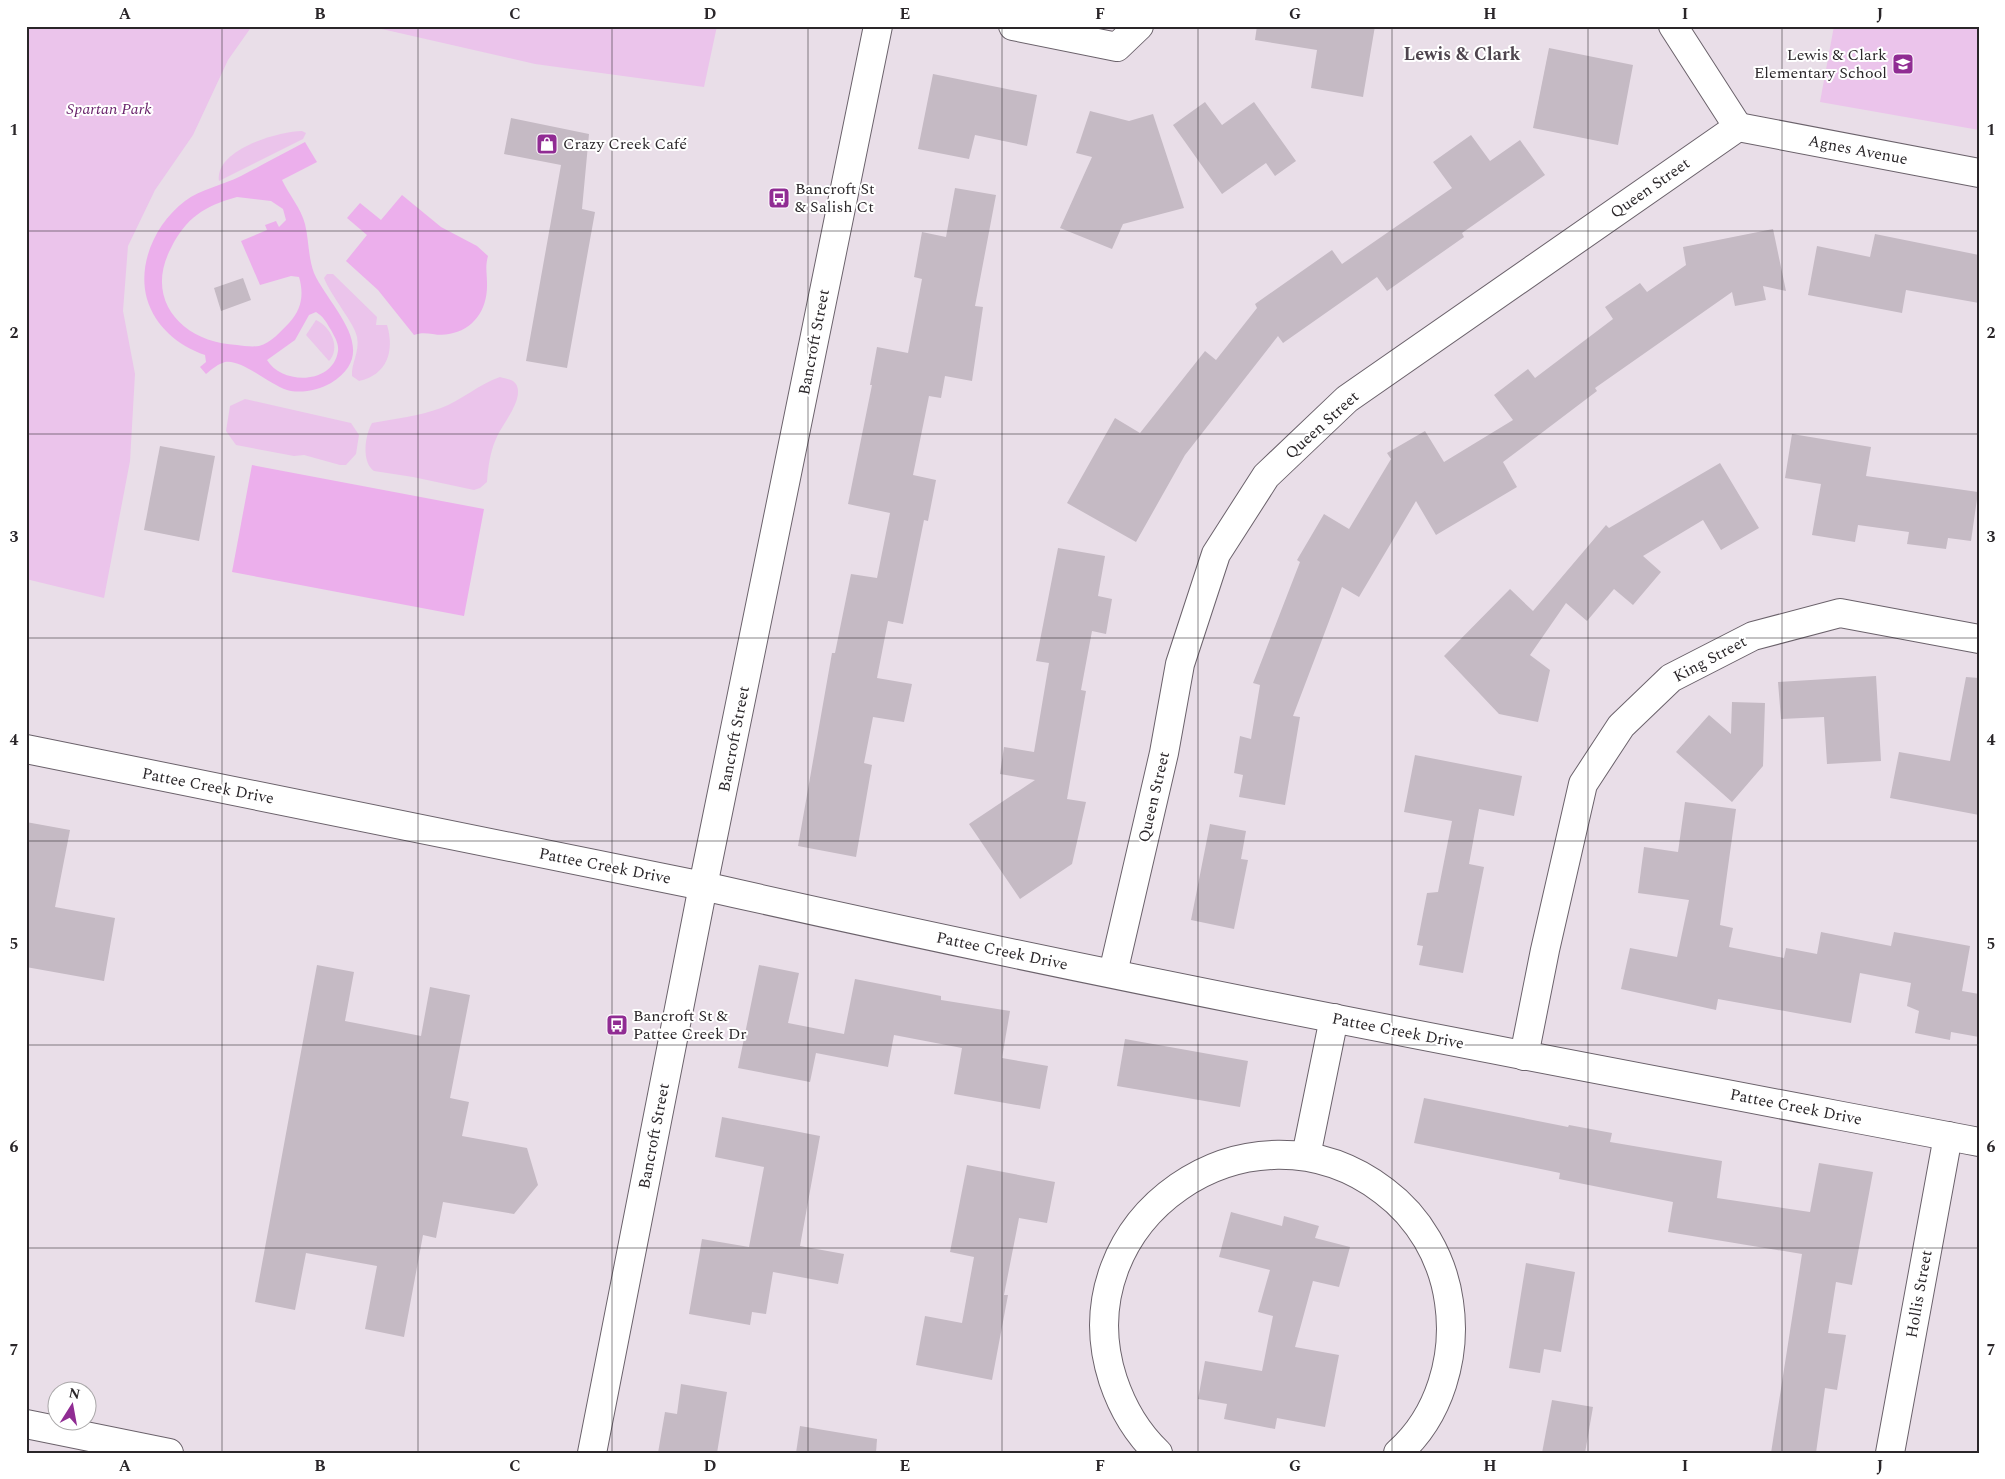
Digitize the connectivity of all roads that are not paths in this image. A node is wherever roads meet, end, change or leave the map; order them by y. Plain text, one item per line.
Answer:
1 (878, 26) edge
2 (1013, 26) edge
3 (1139, 26) edge
4 (1673, 26) edge
5 (1738, 127) junction
6 (1979, 173) edge
7 (1979, 639) edge
8 (26, 750) edge
9 (703, 886) junction
10 (1113, 973) junction
11 (1334, 1018) junction
12 (1524, 1056) junction
13 (1948, 1136) junction
14 (1979, 1142) edge
15 (1306, 1156) junction
16 (26, 1424) edge
17 (121, 1448) edge
18 (169, 1453) edge
19 (592, 1453) edge
20 (1158, 1453) edge
21 (1398, 1453) edge
22 (1890, 1453) edge

1 - 9 street, Bancroft Street
2 - 3 street
4 - 5 street
5 - 6 street, Agnes Avenue
5 - 10 street, Queen Street
7 - 12 street, King Street
8 - 9 street, Pattee Creek Drive
9 - 10 street, Pattee Creek Drive
9 - 19 street, Bancroft Street
10 - 11 street, Pattee Creek Drive
11 - 12 street, Pattee Creek Drive
11 - 15 street
12 - 13 street, Pattee Creek Drive
13 - 14 street, Pattee Creek Drive
13 - 22 street, Hollis Street
15 - 20 street
15 - 21 street
16 - 17 street
17 - 18 street

